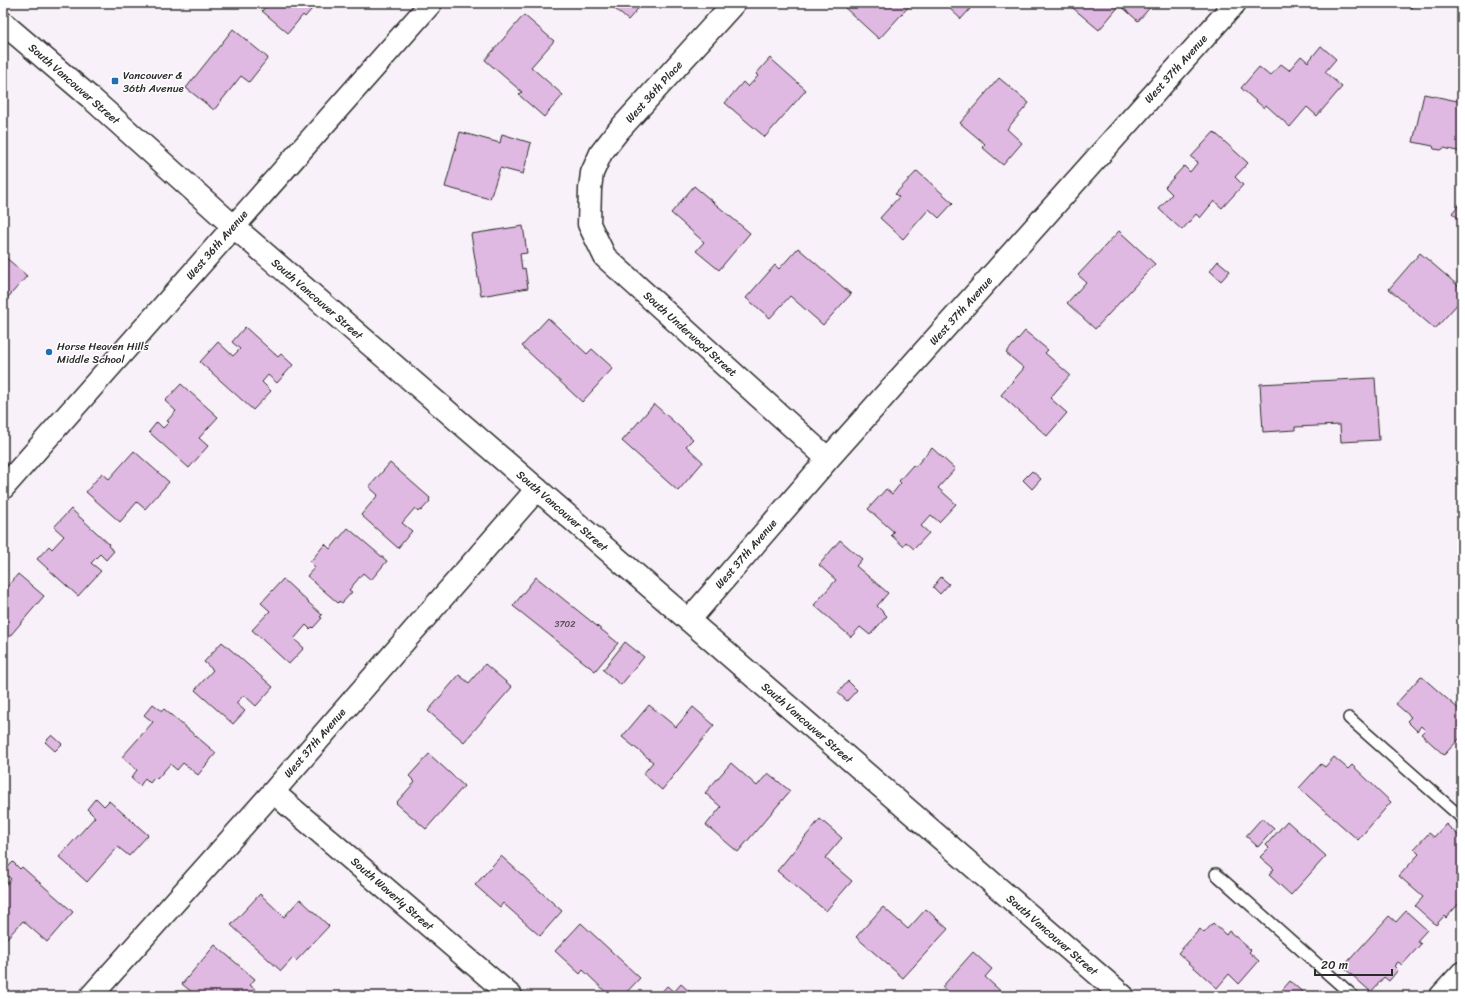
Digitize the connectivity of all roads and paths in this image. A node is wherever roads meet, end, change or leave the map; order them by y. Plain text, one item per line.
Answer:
1 (431, 3) edge
2 (734, 3) edge
3 (1235, 3) edge
4 (3, 23) edge
5 (590, 189) joint
6 (233, 226) junction
7 (828, 459) junction
8 (3, 488) edge
9 (537, 489) junction
10 (688, 620) junction
11 (1349, 718) dead end
12 (273, 792) junction
13 (1462, 818) edge
14 (1216, 874) dead end
15 (1462, 973) edge
16 (91, 996) edge
17 (511, 996) edge
18 (1123, 996) edge
19 (1353, 996) edge
20 (1441, 996) edge

1 - 6 street, West 36th Avenue
2 - 5 street, West 36th Place
3 - 7 street, West 37th Avenue
4 - 6 street, South Vancouver Street
5 - 7 street, South Underwood Street
6 - 8 street, West 36th Avenue
6 - 9 street, South Vancouver Street
7 - 10 street, West 37th Avenue
9 - 10 street, South Vancouver Street
9 - 12 street, West 37th Avenue
10 - 18 street, South Vancouver Street
11 - 13 lane
12 - 16 street, West 37th Avenue
12 - 17 street, South Waverly Street
14 - 19 lane
15 - 20 street

